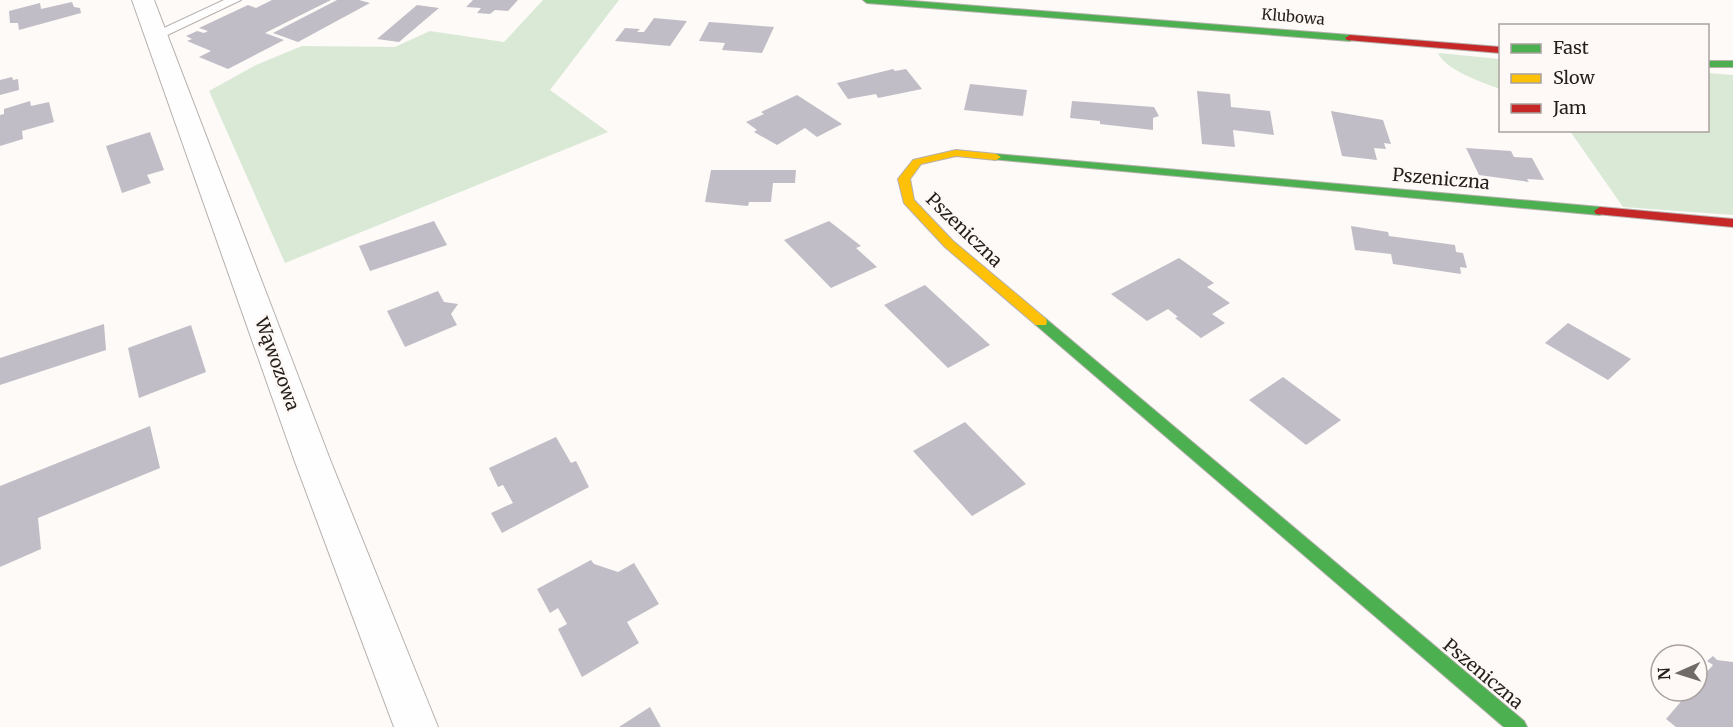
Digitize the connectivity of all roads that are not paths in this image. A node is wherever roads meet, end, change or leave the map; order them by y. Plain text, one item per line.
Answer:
1 (143, 0) edge
2 (235, 0) edge
3 (867, 0) edge
4 (156, 36) junction
5 (1499, 50) edge
6 (1709, 64) edge
7 (1733, 64) edge
8 (1733, 223) edge
9 (416, 727) edge
10 (1518, 727) edge

1 - 4 street, Wąwozowa
2 - 4 lane
3 - 5 street, Klubowa
4 - 9 street, Wąwozowa
6 - 7 street
8 - 10 street, Pszeniczna

